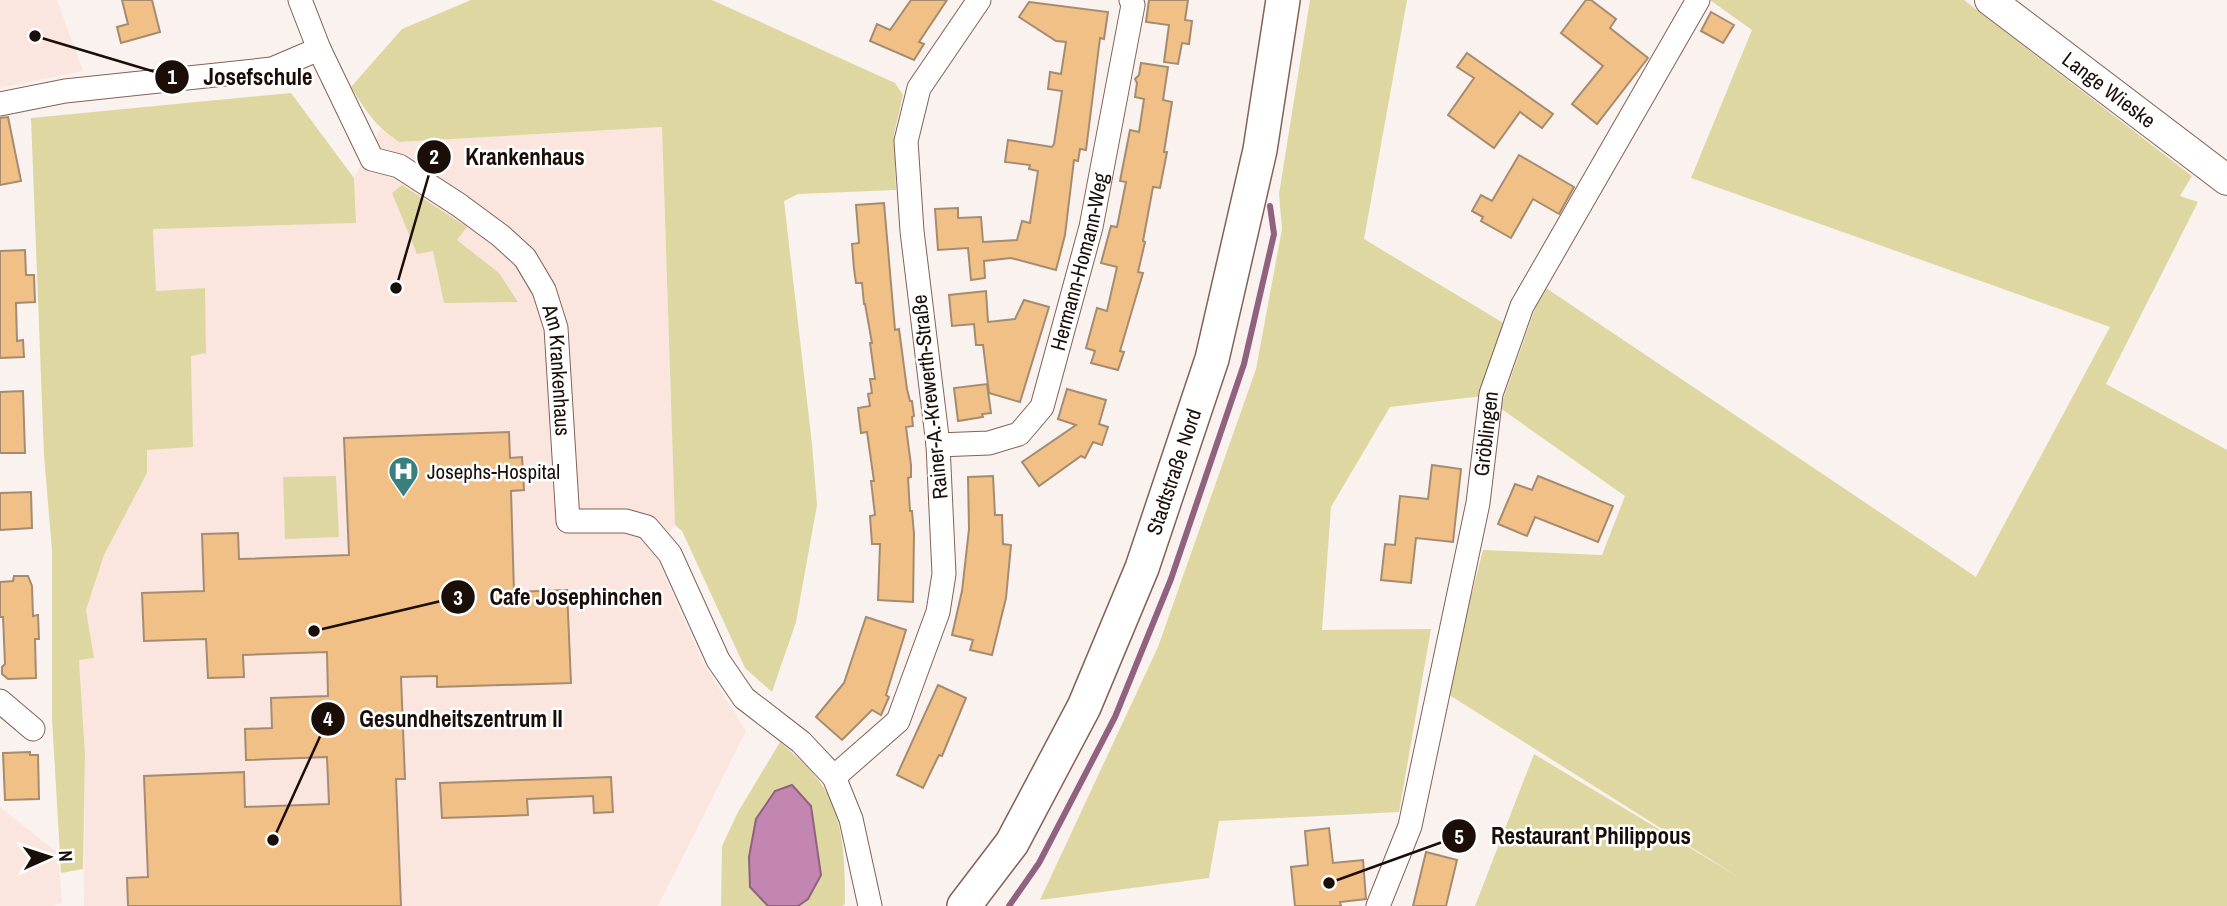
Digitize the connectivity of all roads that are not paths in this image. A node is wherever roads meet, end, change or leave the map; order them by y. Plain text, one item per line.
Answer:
1 (300, 0) edge
2 (979, 0) edge
3 (1132, 0) edge
4 (1283, 0) edge
5 (1698, 0) edge
6 (1990, 0) edge
7 (318, 49) junction
8 (0, 104) edge
9 (2227, 180) edge
10 (938, 445) junction
11 (0, 701) edge
12 (33, 729) dead end
13 (834, 777) junction
14 (870, 906) edge
15 (964, 906) edge
16 (1378, 906) edge

1 - 7 street
2 - 10 street, Rainer-A.-Krewerth-Straße
3 - 10 street, Hermann-Homann-Weg
4 - 15 main road, Stadtstraße Nord
5 - 16 street, Gröblingen
6 - 9 street, Lange Wieske
7 - 8 street
7 - 13 street, Am Krankenhaus
10 - 13 street, Rainer-A.-Krewerth-Straße
11 - 12 street
13 - 14 street, Am Krankenhaus

